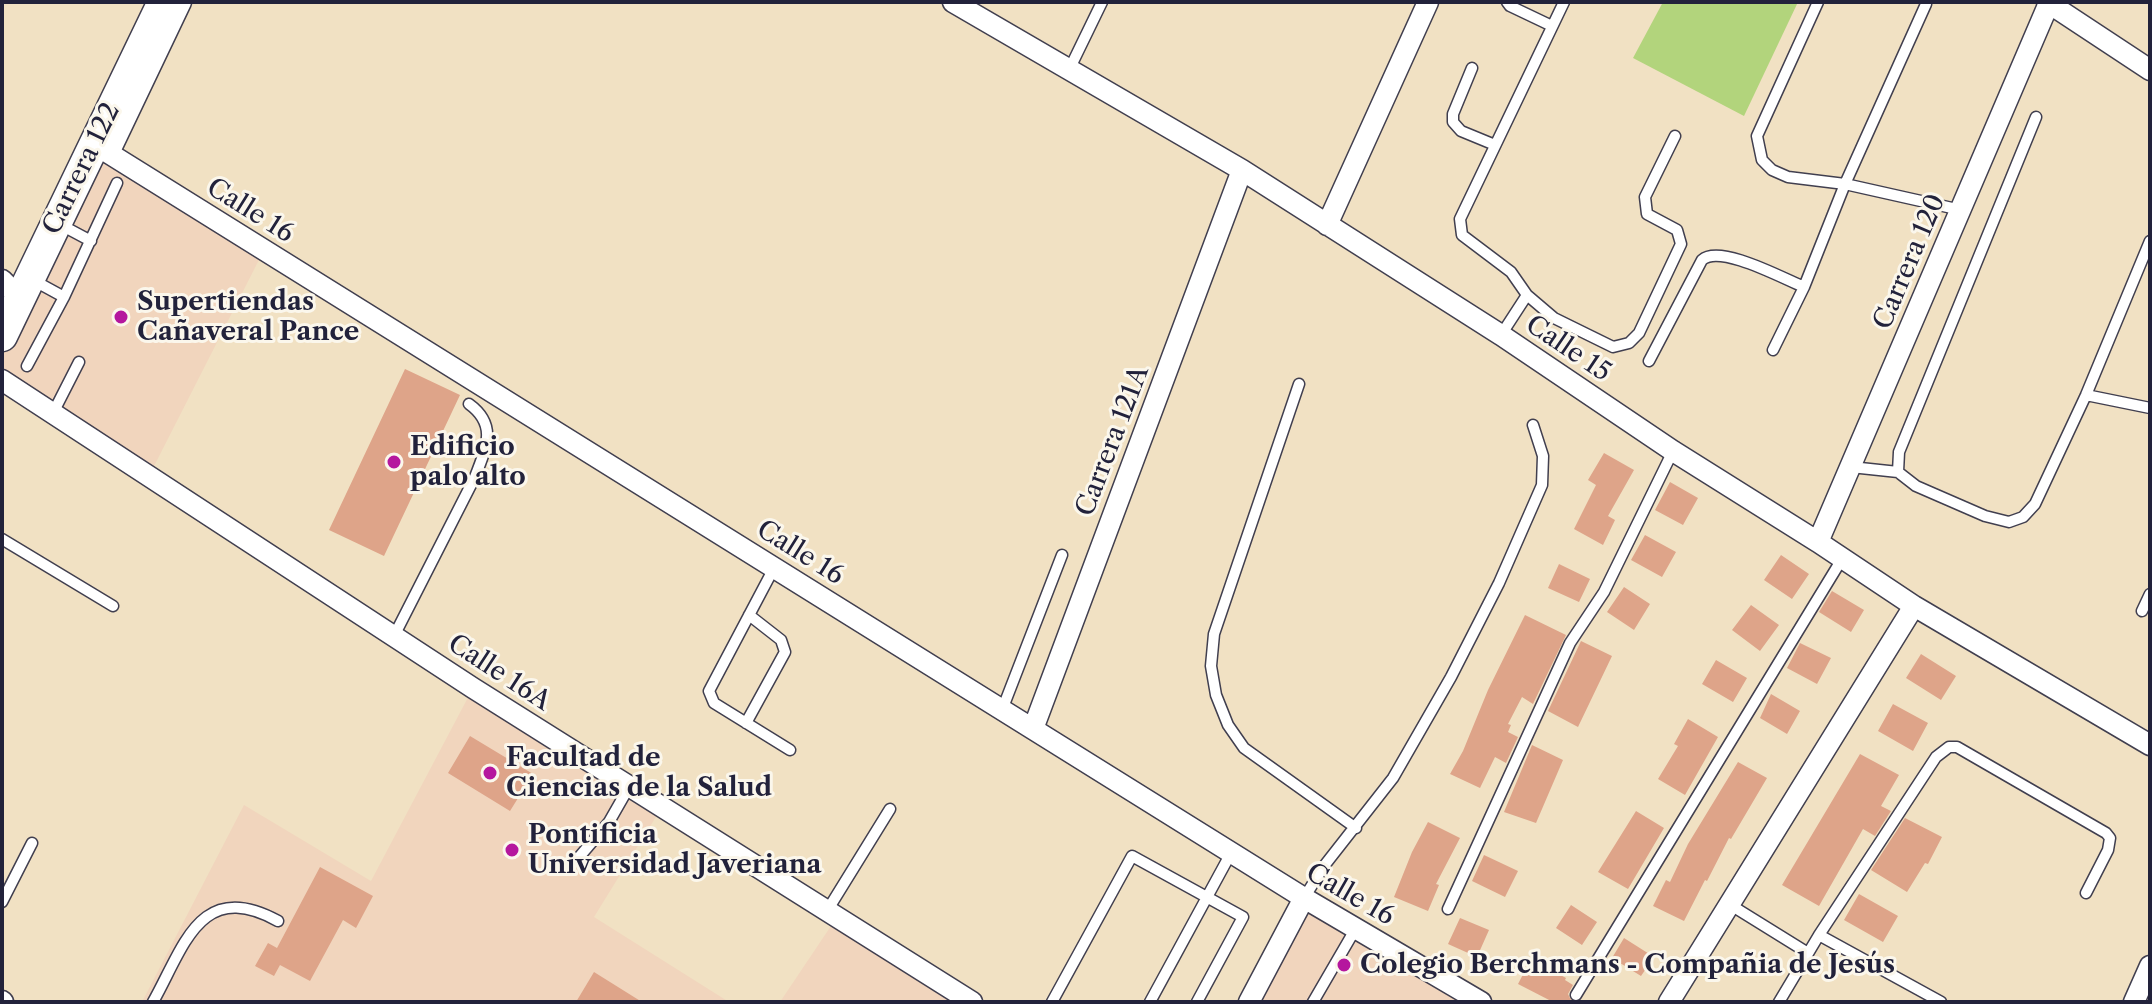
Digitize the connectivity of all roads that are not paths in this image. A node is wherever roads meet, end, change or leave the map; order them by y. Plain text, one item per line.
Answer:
1 (163, 2) edge
2 (181, 2) edge
3 (953, 2) edge
4 (1102, 2) edge
5 (1428, 2) edge
6 (1507, 2) edge
7 (1564, 2) edge
8 (1818, 2) edge
9 (2048, 3) edge
10 (1926, 4) dead end
11 (1552, 26) junction
12 (1472, 68) dead end
13 (1069, 70) junction
14 (2150, 70) edge
15 (2036, 117) dead end
16 (1675, 136) dead end
17 (1495, 145) junction
18 (102, 149) junction
19 (1242, 170) junction
20 (117, 183) dead end
21 (1845, 184) junction
22 (1961, 210) junction
23 (57, 222) junction
24 (1327, 225) junction
25 (91, 241) junction
26 (2150, 241) edge
27 (17, 285) edge
28 (1804, 287) junction
29 (1527, 295) junction
30 (64, 297) junction
31 (1501, 335) junction
32 (2, 336) edge
33 (1773, 350) dead end
34 (1649, 361) dead end
35 (79, 362) dead end
36 (27, 366) dead end
37 (2, 380) edge
38 (1299, 384) dead end
39 (2086, 395) junction
40 (469, 404) dead end
41 (2150, 408) edge
42 (53, 413) junction
43 (1533, 425) dead end
44 (1673, 451) junction
45 (1851, 467) junction
46 (1898, 472) junction
47 (2, 539) edge
48 (1818, 542) junction
49 (1062, 555) dead end
50 (1842, 559) junction
51 (774, 568) junction
52 (2150, 594) edge
53 (113, 606) dead end
54 (1914, 606) junction
55 (2142, 611) dead end
56 (749, 615) junction
57 (394, 636) junction
58 (1002, 710) junction
59 (746, 723) junction
60 (1033, 729) junction
61 (2150, 745) edge
62 (790, 750) dead end
63 (629, 787) junction
64 (890, 809) dead end
65 (1356, 828) junction
66 (32, 843) dead end
67 (1231, 853) junction
68 (580, 856) dead end
69 (2086, 893) dead end
70 (1207, 897) junction
71 (1304, 898) junction
72 (2, 902) edge
73 (1729, 904) junction
74 (1448, 909) dead end
75 (827, 911) junction
76 (278, 921) dead end
77 (1356, 928) junction
78 (1819, 935) junction
79 (1808, 953) junction
80 (2150, 966) edge
81 (1576, 995) dead end
82 (153, 1002) edge
83 (972, 1002) edge
84 (1052, 1002) edge
85 (1150, 1002) edge
86 (1197, 1002) edge
87 (1249, 1002) edge
88 (1313, 1002) edge
89 (1481, 1002) edge
90 (1669, 1002) edge
91 (1779, 1002) edge
92 (1941, 1002) edge
93 (2134, 1002) edge

1 - 18 street, Carrera 122
2 - 18 street, Carrera 122
3 - 13 street, Calle 15
4 - 13 lane
5 - 24 street
6 - 11 lane
7 - 11 lane
8 - 21 lane
9 - 14 street
9 - 22 street, Carrera 120
10 - 21 lane
11 - 17 lane
12 - 17 lane
13 - 19 street, Calle 15
15 - 46 lane
16 - 29 lane
17 - 29 lane
18 - 23 street, Carrera 122
18 - 51 street, Calle 16
19 - 24 street, Calle 15
19 - 60 street, Carrera 121A
20 - 25 lane
21 - 22 lane
21 - 28 lane
22 - 45 street, Carrera 120
23 - 25 lane
23 - 27 street, Carrera 122
24 - 31 street, Calle 15
25 - 30 lane
26 - 39 lane
27 - 30 lane
27 - 32 street, Carrera 122
28 - 33 lane
28 - 34 lane
29 - 31 lane
30 - 36 lane
31 - 44 street, Calle 15
35 - 42 lane
37 - 42 street, Calle 16A
38 - 65 lane
39 - 41 lane
39 - 46 lane
40 - 57 lane
42 - 57 street, Calle 16A
43 - 65 lane
44 - 48 street, Calle 15
44 - 74 lane
45 - 46 lane
45 - 48 street, Carrera 120
47 - 53 lane
48 - 50 street, Calle 15
49 - 58 lane
50 - 54 street, Calle 15
50 - 81 lane
51 - 56 lane
51 - 58 street, Calle 16
52 - 55 lane
54 - 61 street, Calle 15
54 - 73 street
56 - 59 lane
56 - 59 lane
57 - 63 street, Calle 16A
58 - 60 street, Calle 16
59 - 62 lane
60 - 67 street, Calle 16
63 - 68 lane
63 - 75 street, Calle 16A
64 - 75 lane
65 - 71 lane
66 - 72 lane
67 - 70 lane
67 - 71 street, Calle 16
69 - 78 lane
70 - 84 lane
70 - 85 lane
70 - 86 lane
71 - 77 street, Calle 16
71 - 87 street
73 - 79 lane
73 - 90 street
75 - 83 street, Calle 16A
76 - 82 lane
77 - 88 lane
77 - 89 street, Calle 16
78 - 79 lane
78 - 92 lane
79 - 91 lane
80 - 93 street

